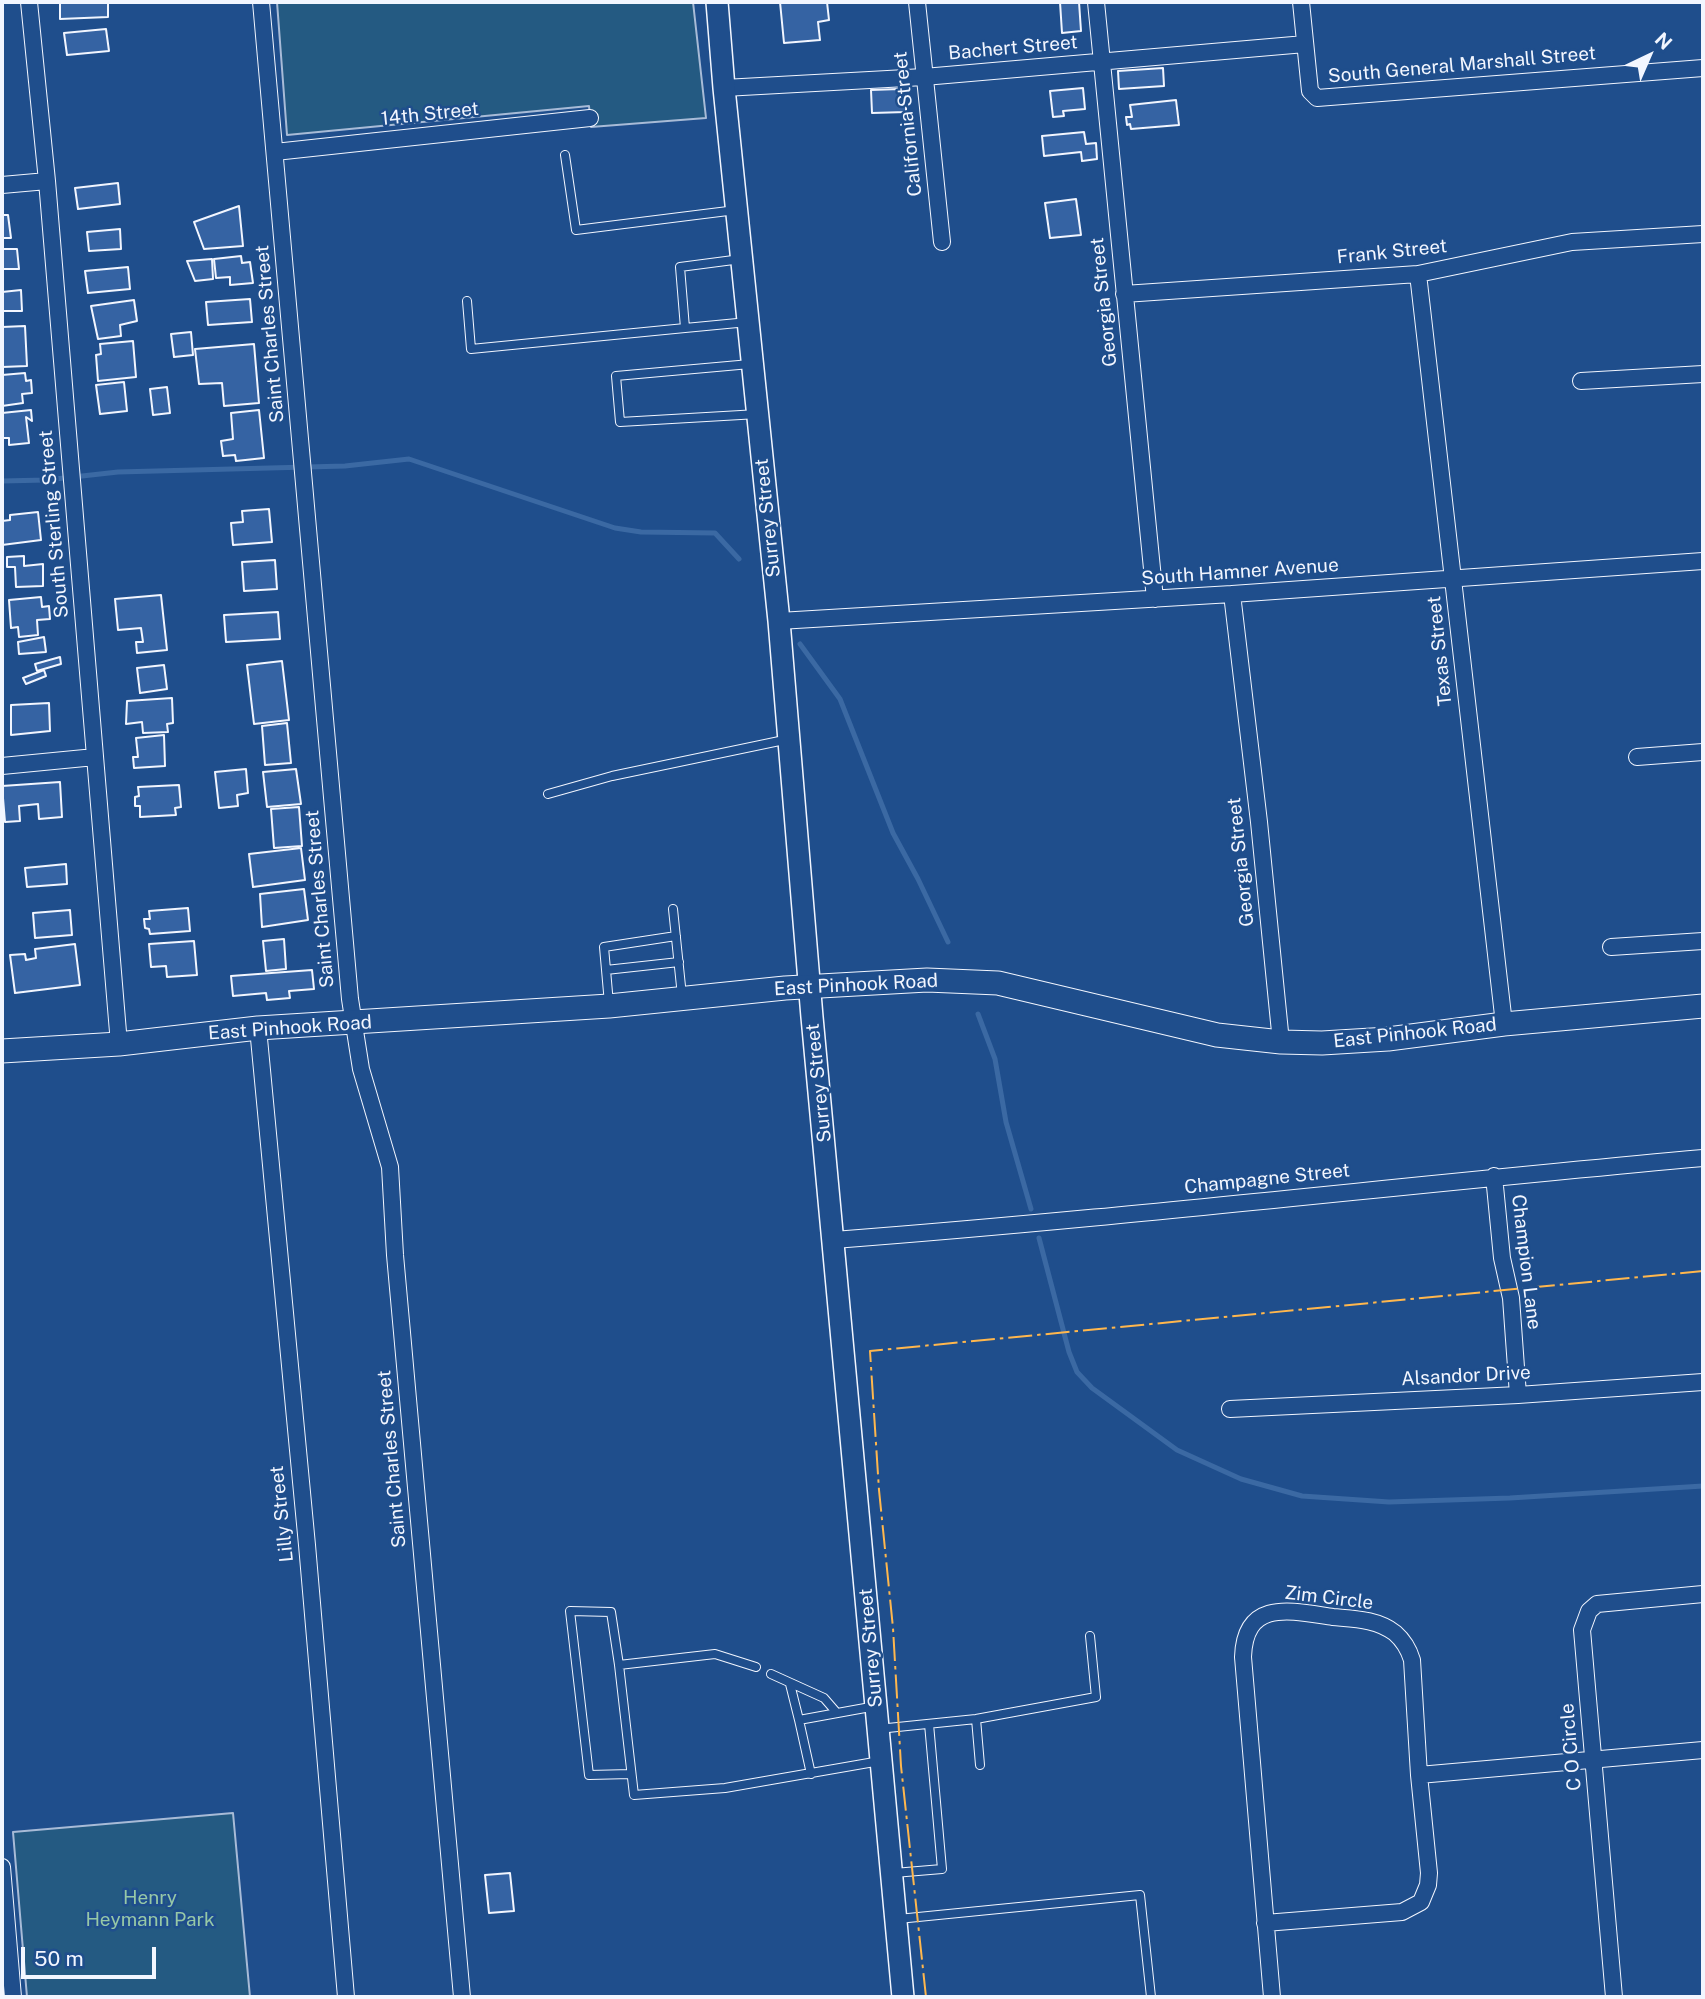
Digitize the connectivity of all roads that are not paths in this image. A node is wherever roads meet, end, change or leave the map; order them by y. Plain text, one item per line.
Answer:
1 (29, 2) edge
2 (261, 2) edge
3 (718, 2) edge
4 (917, 2) edge
5 (1096, 2) edge
6 (1301, 2) edge
7 (1305, 44) junction
8 (1102, 61) junction
9 (1703, 68) edge
10 (924, 77) junction
11 (724, 88) junction
12 (590, 118) dead end
13 (275, 152) junction
14 (565, 155) dead end
15 (47, 181) junction
16 (2, 185) edge
17 (736, 209) junction
18 (1703, 234) edge
19 (942, 242) dead end
20 (741, 259) junction
21 (1418, 274) junction
22 (1124, 295) junction
23 (467, 301) dead end
24 (748, 322) junction
25 (685, 328) junction
26 (752, 364) junction
27 (1703, 374) edge
28 (1581, 381) dead end
29 (758, 414) junction
30 (1703, 561) edge
31 (1453, 579) junction
32 (1232, 594) junction
33 (1155, 599) junction
34 (779, 621) junction
35 (789, 739) junction
36 (1703, 752) edge
37 (95, 757) junction
38 (1637, 757) dead end
39 (2, 766) edge
40 (548, 794) dead end
41 (673, 909) dead end
42 (676, 936) junction
43 (1703, 941) edge
44 (1611, 947) dead end
45 (679, 962) junction
46 (606, 970) junction
47 (810, 986) junction
48 (683, 999) junction
49 (609, 1006) junction
50 (1703, 1006) edge
51 (353, 1023) junction
52 (1504, 1024) junction
53 (258, 1028) junction
54 (1281, 1042) junction
55 (118, 1044) junction
56 (2, 1051) edge
57 (1703, 1158) edge
58 (1494, 1176) junction
59 (834, 1240) junction
60 (1703, 1382) edge
61 (1518, 1395) junction
62 (1230, 1409) dead end
63 (1703, 1594) edge
64 (1090, 1636) dead end
65 (619, 1665) junction
66 (756, 1667) dead end
67 (771, 1674) dead end
68 (790, 1684) junction
69 (876, 1706) junction
70 (837, 1713) junction
71 (976, 1719) junction
72 (799, 1720) junction
73 (929, 1724) junction
74 (878, 1729) junction
75 (1703, 1750) edge
76 (881, 1761) junction
77 (1593, 1761) junction
78 (980, 1765) dead end
79 (631, 1774) junction
80 (811, 1774) junction
81 (1419, 1775) junction
82 (2, 1867) edge
83 (891, 1873) junction
84 (895, 1919) junction
85 (1265, 1923) junction
86 (7, 1976) edge
87 (13, 1997) edge
88 (346, 1997) edge
89 (462, 1997) edge
90 (903, 1997) edge
91 (1151, 1997) edge
92 (1272, 1997) edge
93 (1614, 1997) edge

1 - 15 street, South Sterling Street
2 - 13 street, Saint Charles Street
3 - 11 street, Surrey Street
4 - 10 street, California Street
5 - 8 street, Georgia Street
6 - 7 street
7 - 8 street, Bachert Street
7 - 9 street, South General Marshall Street
8 - 10 street, Bachert Street
8 - 22 street, Georgia Street
10 - 11 street, Bachert Street
10 - 19 street, California Street
11 - 17 street, Surrey Street
12 - 13 street, 14th Street
13 - 51 street, Saint Charles Street
14 - 17 lane
15 - 16 street
15 - 37 street, South Sterling Street
17 - 20 street, Surrey Street
18 - 21 street, Frank Street
20 - 24 street, Surrey Street
20 - 25 lane
21 - 22 street, Frank Street
21 - 31 street, Texas Street
22 - 33 street, Georgia Street
23 - 25 lane
24 - 25 lane
24 - 26 street, Surrey Street
26 - 29 street, Surrey Street
26 - 29 lane
27 - 28 street
29 - 34 street, Surrey Street
30 - 31 street, South Hamner Avenue
31 - 32 street, South Hamner Avenue
31 - 52 street, Texas Street
32 - 33 street, South Hamner Avenue
32 - 54 street, Georgia Street
33 - 34 street, South Hamner Avenue
34 - 35 street, Surrey Street
35 - 40 lane
35 - 47 street, Surrey Street
36 - 38 street
37 - 39 street
37 - 55 street, South Sterling Street
41 - 42 lane
42 - 45 lane
42 - 46 lane
43 - 44 street
45 - 46 lane
45 - 48 lane
46 - 49 lane
47 - 48 main road, East Pinhook Road
47 - 54 main road, East Pinhook Road
47 - 59 street, Surrey Street
48 - 49 main road, East Pinhook Road
49 - 51 main road, East Pinhook Road
50 - 52 main road, East Pinhook Road
51 - 53 main road, East Pinhook Road
51 - 89 street, Saint Charles Street
52 - 54 main road, East Pinhook Road
53 - 55 main road, East Pinhook Road
53 - 88 street, Lilly Street
55 - 56 main road, East Pinhook Road
57 - 58 street, Champagne Street
58 - 59 street, Champagne Street
58 - 61 street, Champion Lane
59 - 69 street, Surrey Street
60 - 61 street, Alsandor Drive
61 - 62 street, Alsandor Drive
63 - 77 street, C O Circle
64 - 71 lane
65 - 66 lane
65 - 79 lane
65 - 79 lane
67 - 68 lane
68 - 70 lane
68 - 72 lane
69 - 70 lane
69 - 74 street, Surrey Street
70 - 72 lane
71 - 73 lane
71 - 78 lane
72 - 80 lane
73 - 74 lane
73 - 83 lane
74 - 76 street, Surrey Street
75 - 77 street
76 - 80 lane
76 - 83 street, Surrey Street
77 - 81 street
77 - 93 street, C O Circle
79 - 80 lane
81 - 85 street, Zim Circle
81 - 85 street, Zim Circle
82 - 86 street
83 - 84 street, Surrey Street
84 - 90 street, Surrey Street
84 - 91 lane
85 - 92 street, Zim Circle
86 - 87 street

